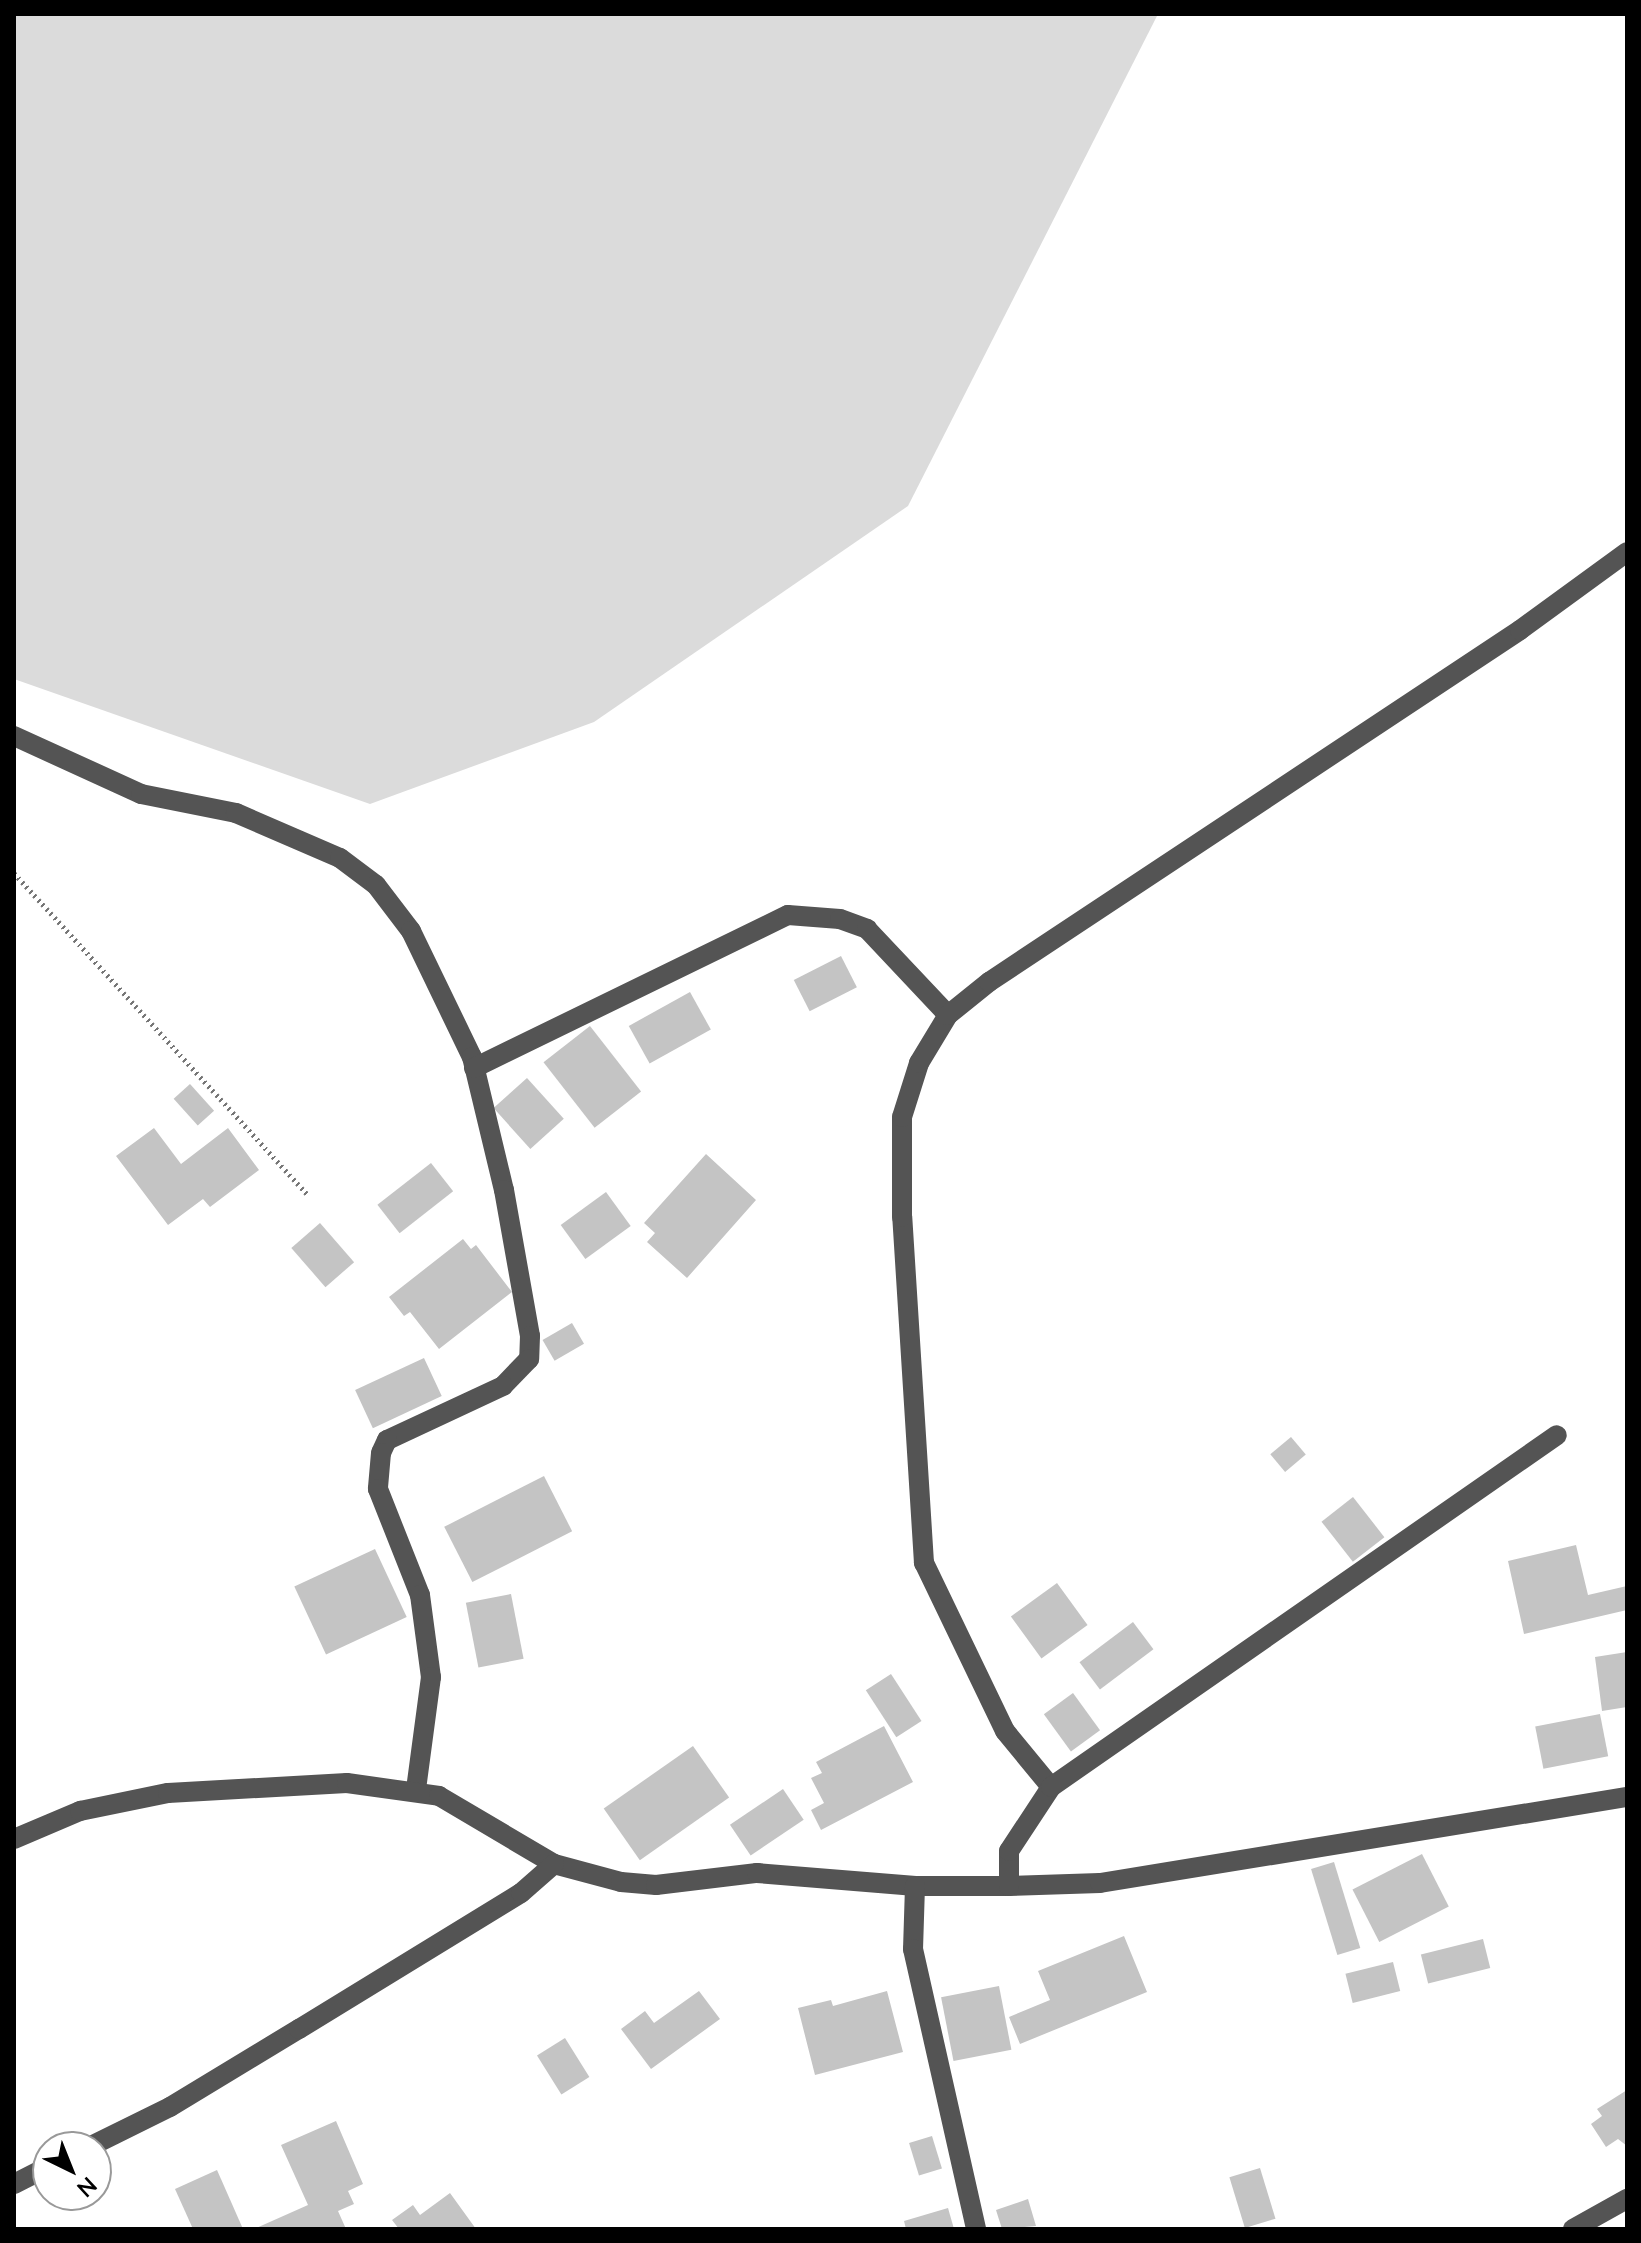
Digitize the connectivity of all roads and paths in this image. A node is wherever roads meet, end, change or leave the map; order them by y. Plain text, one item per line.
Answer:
1 (1627, 552) edge
2 (14, 736) edge
3 (14, 873) edge
4 (948, 1015) junction
5 (474, 1068) junction
6 (307, 1194) dead end
7 (1557, 1435) dead end
8 (1051, 1787) junction
9 (416, 1790) junction
10 (1627, 1797) edge
11 (14, 1839) edge
12 (554, 1864) junction
13 (915, 1886) junction
14 (1009, 1886) junction
15 (112, 2136) edge
16 (32, 2175) edge
17 (14, 2184) edge
18 (1627, 2199) edge
19 (976, 2229) edge
20 (1573, 2229) edge

1 - 4 street
2 - 5 street
3 - 6 path
4 - 5 street
4 - 8 street
5 - 9 street
7 - 8 street
8 - 14 street
9 - 11 street
9 - 12 street
10 - 14 street
12 - 13 street
12 - 15 street
13 - 14 street
13 - 19 street
16 - 17 street
18 - 20 street

